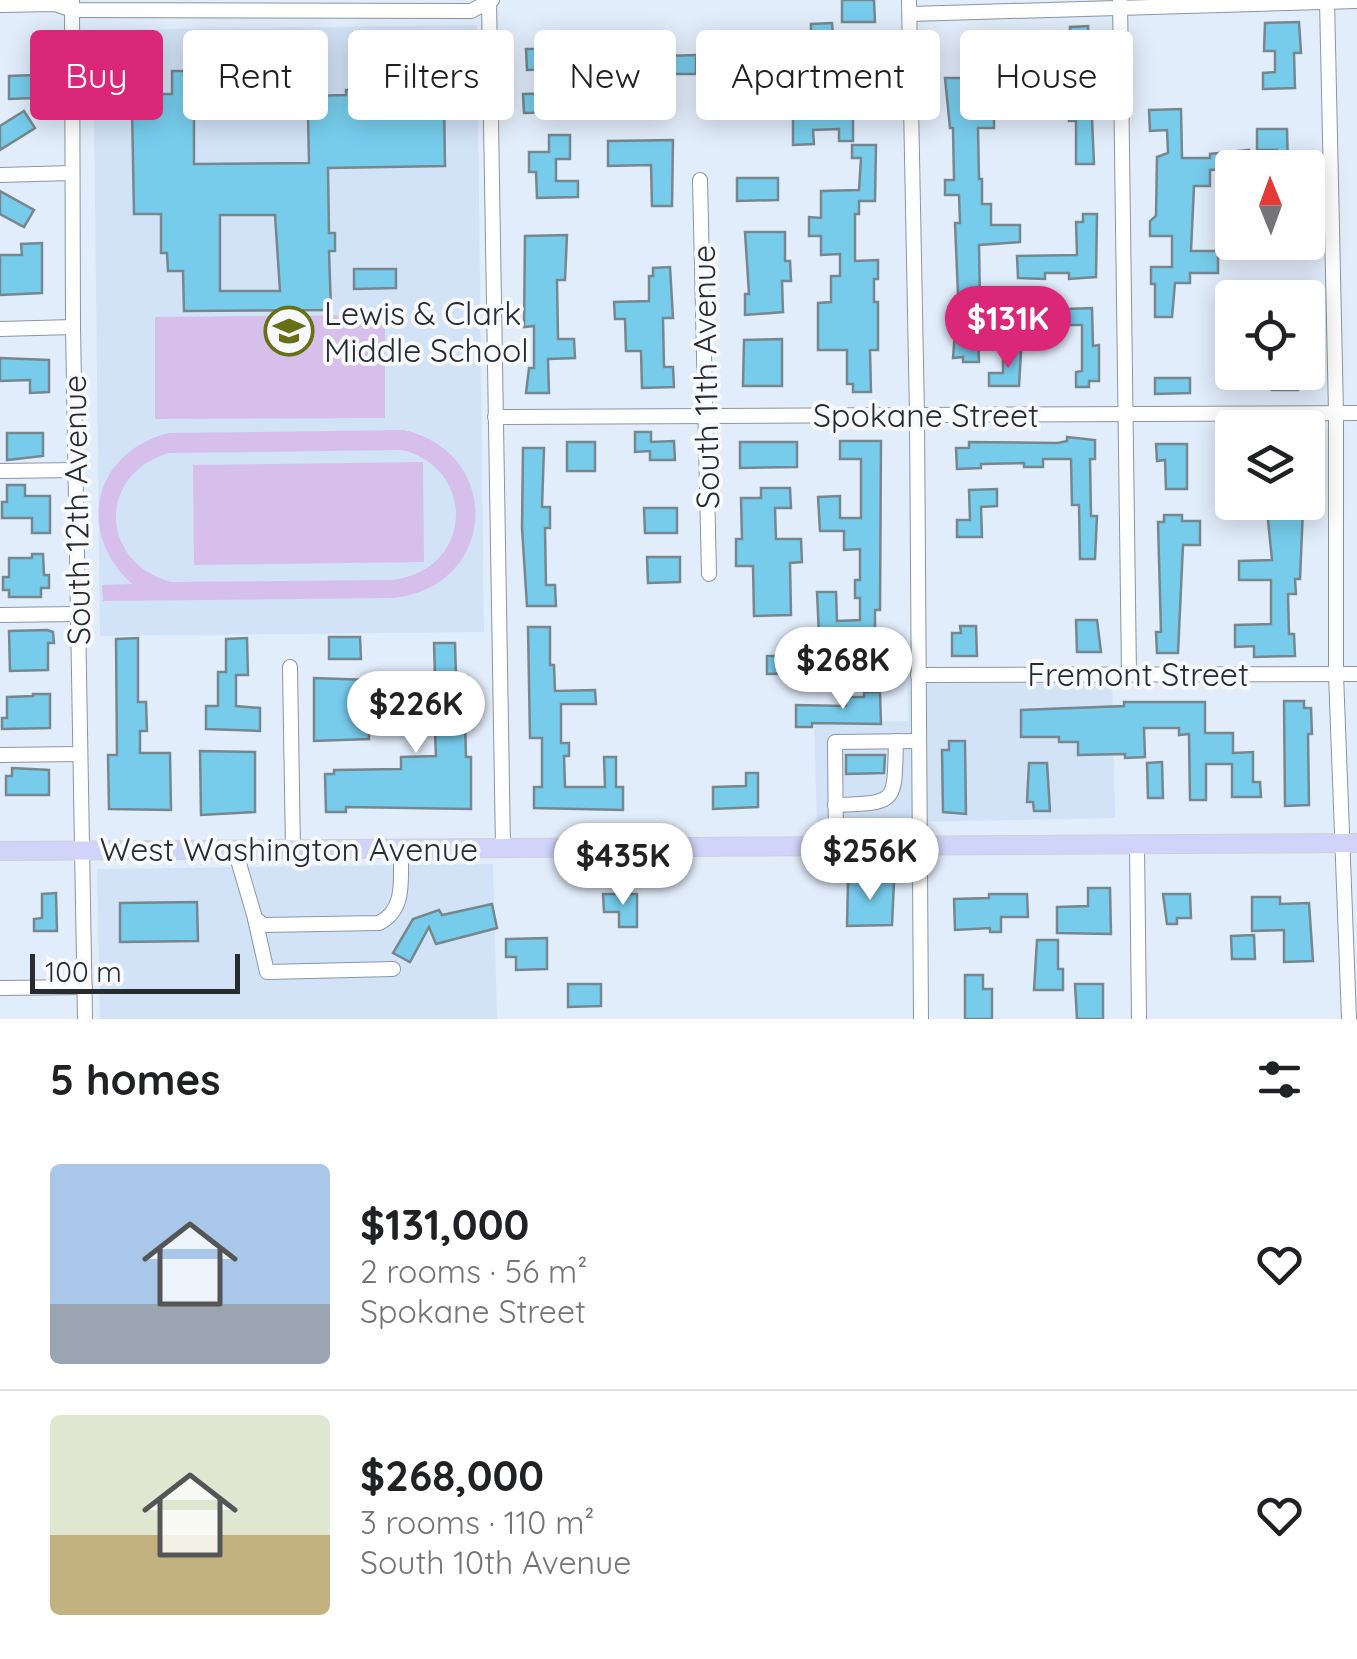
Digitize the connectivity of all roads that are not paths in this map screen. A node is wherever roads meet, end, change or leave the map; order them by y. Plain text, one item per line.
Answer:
1 (490, 0) edge
2 (1327, 1) edge
3 (1357, 1) edge
4 (0, 4) edge
5 (1120, 4) edge
6 (72, 5) edge
7 (910, 7) edge
8 (72, 173) junction
9 (0, 175) edge
10 (700, 180) dead end
11 (73, 328) junction
12 (0, 329) edge
13 (1336, 413) junction
14 (1357, 413) edge
15 (917, 414) junction
16 (708, 415) junction
17 (1126, 415) junction
18 (495, 417) junction
19 (76, 470) junction
20 (0, 471) edge
21 (709, 574) dead end
22 (0, 614) edge
23 (78, 614) junction
24 (290, 666) dead end
25 (1129, 674) junction
26 (1336, 674) junction
27 (1357, 674) edge
28 (918, 675) junction
29 (919, 740) junction
30 (896, 741) junction
31 (0, 754) edge
32 (79, 754) junction
33 (835, 805) junction
34 (1350, 843) edge
35 (920, 845) junction
36 (836, 846) junction
37 (1137, 846) junction
38 (503, 848) junction
39 (401, 849) junction
40 (0, 850) edge
41 (83, 850) junction
42 (236, 850) junction
43 (292, 850) junction
44 (255, 918) junction
45 (393, 969) dead end
46 (85, 987) junction
47 (0, 988) edge
48 (85, 1019) edge
49 (921, 1019) edge
50 (1139, 1019) edge
51 (1350, 1019) edge

1 - 6 street
1 - 18 street
2 - 3 street
2 - 5 street
2 - 13 street
4 - 6 street
5 - 7 street
5 - 17 street
6 - 8 street, South 12th Avenue
7 - 15 street
8 - 9 street
8 - 11 street, South 12th Avenue
10 - 16 street, South 11th Avenue
11 - 12 street
11 - 19 street, South 12th Avenue
13 - 14 street, Spokane Street
13 - 17 street, Spokane Street
13 - 26 street
15 - 16 street, Spokane Street
15 - 17 street, Spokane Street
15 - 28 street
16 - 18 street, Spokane Street
16 - 21 street, South 11th Avenue
17 - 25 street
18 - 38 street
19 - 20 street
19 - 23 street, South 12th Avenue
22 - 23 street
23 - 32 street, South 12th Avenue
24 - 43 street
25 - 26 street, Fremont Street
25 - 28 street, Fremont Street
26 - 27 street, Fremont Street
26 - 34 street
28 - 29 street
29 - 30 street
29 - 35 street
30 - 33 street
30 - 33 street
31 - 32 street
32 - 41 street, South 12th Avenue
33 - 36 street
34 - 37 main road, West Washington Avenue
34 - 51 street
35 - 36 main road, West Washington Avenue
35 - 37 main road, West Washington Avenue
35 - 49 street
36 - 38 main road, West Washington Avenue
37 - 50 street
38 - 39 main road, West Washington Avenue
39 - 43 main road, West Washington Avenue
39 - 44 street
40 - 41 main road, West Washington Avenue
41 - 42 main road, West Washington Avenue
41 - 46 street, South 12th Avenue
42 - 43 main road, West Washington Avenue
42 - 44 street
44 - 45 street
46 - 47 street
46 - 48 street, South 12th Avenue

